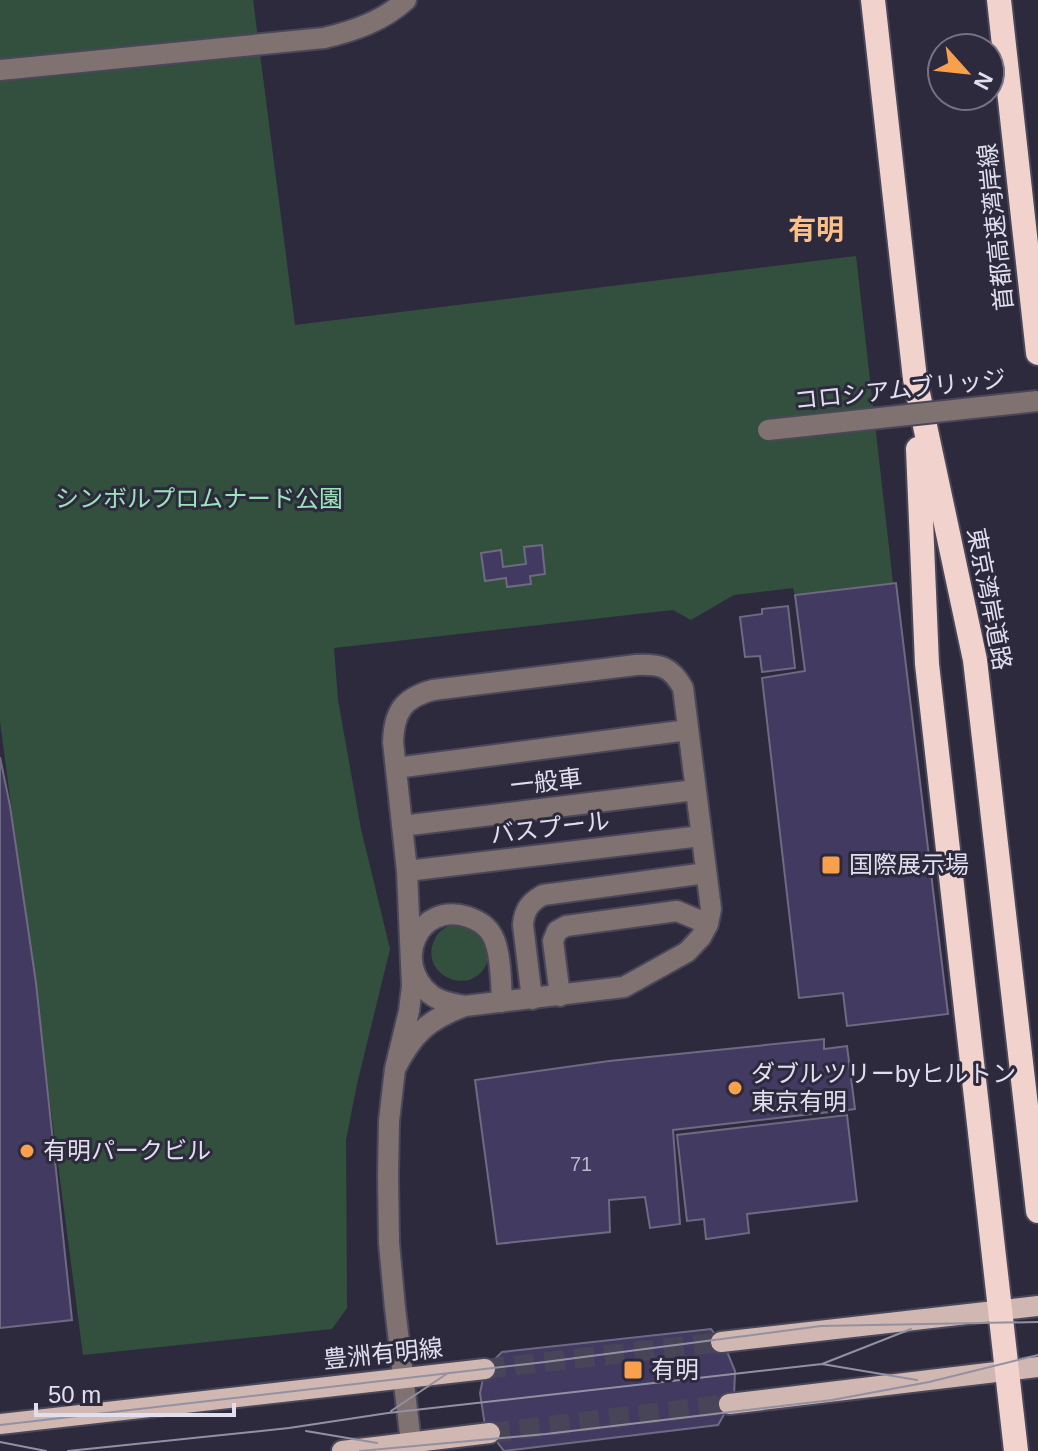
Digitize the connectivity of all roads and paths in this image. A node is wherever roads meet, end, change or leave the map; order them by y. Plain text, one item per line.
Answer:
1 (406, 0) edge
2 (873, 0) edge
3 (985, 0) edge
4 (999, 0) edge
5 (0, 70) edge
6 (1009, 88) junction
7 (1038, 353) edge
8 (915, 379) junction
9 (1038, 401) edge
10 (768, 430) dead end
11 (688, 730) junction
12 (396, 768) junction
13 (695, 790) junction
14 (402, 826) junction
15 (701, 836) junction
16 (407, 871) junction
17 (706, 873) junction
18 (708, 924) junction
19 (410, 955) junction
20 (560, 996) junction
21 (532, 999) junction
22 (502, 1002) junction
23 (465, 1006) junction
24 (395, 1069) junction
25 (1038, 1211) edge
26 (1038, 1306) edge
27 (1002, 1310) junction
28 (721, 1342) tunnel mouth
29 (1038, 1367) edge
30 (485, 1369) tunnel mouth
31 (1009, 1371) junction
32 (403, 1377) junction
33 (729, 1404) tunnel mouth
34 (0, 1424) edge
35 (490, 1433) tunnel mouth
36 (1016, 1445) edge
37 (411, 1447) edge
38 (342, 1451) edge

1 - 5 street
2 - 8 highway, 東京湾岸道路
3 - 6 highway
4 - 6 highway, 首都高速湾岸線
6 - 7 highway, 首都高速湾岸線
8 - 25 highway, 東京湾岸道路
8 - 27 highway
9 - 10 street, コロシアムブリッジ, bridge
11 - 12 street
11 - 12 street
11 - 13 street
12 - 14 street
13 - 14 street, 一般車
13 - 15 street
14 - 16 street
15 - 16 street, バスプール
15 - 17 street
16 - 19 street
17 - 18 street
17 - 21 street
18 - 20 street
18 - 20 street
19 - 22 street
19 - 23 street
19 - 24 street
20 - 21 street
21 - 22 street
22 - 23 street
23 - 24 street
24 - 32 street
26 - 27 main road
27 - 28 main road
27 - 31 highway
29 - 31 main road
30 - 32 main road, 豊洲有明線
31 - 33 main road
31 - 36 highway
32 - 34 main road, 豊洲有明線
32 - 37 street
35 - 37 main road
37 - 38 main road

